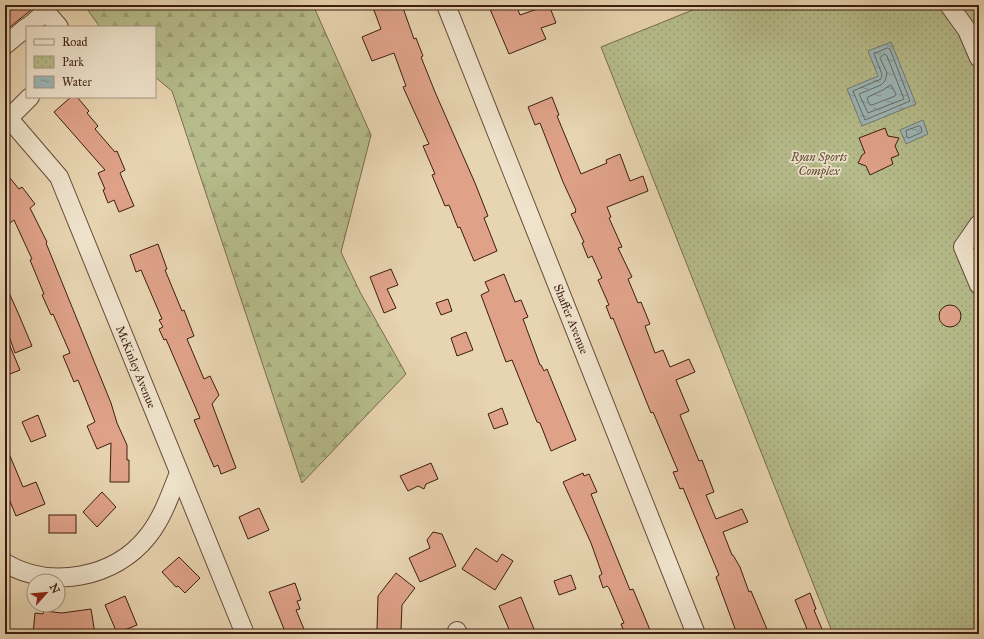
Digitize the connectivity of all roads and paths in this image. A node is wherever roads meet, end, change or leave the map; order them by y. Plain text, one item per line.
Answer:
1 (446, 5) edge
2 (949, 5) edge
3 (28, 26) edge
4 (58, 26) edge
5 (26, 28) edge
6 (5, 46) edge
7 (979, 58) edge
8 (29, 98) edge
9 (7, 116) edge
10 (979, 224) edge
11 (979, 285) edge
12 (179, 473) junction
13 (5, 563) edge
14 (245, 634) edge
15 (696, 634) edge

1 - 15 street, Shaffer Avenue
2 - 7 street
3 - 4 street
5 - 6 street
8 - 9 street
9 - 12 street, McKinley Avenue
10 - 11 street
12 - 13 street
12 - 14 street, McKinley Avenue

